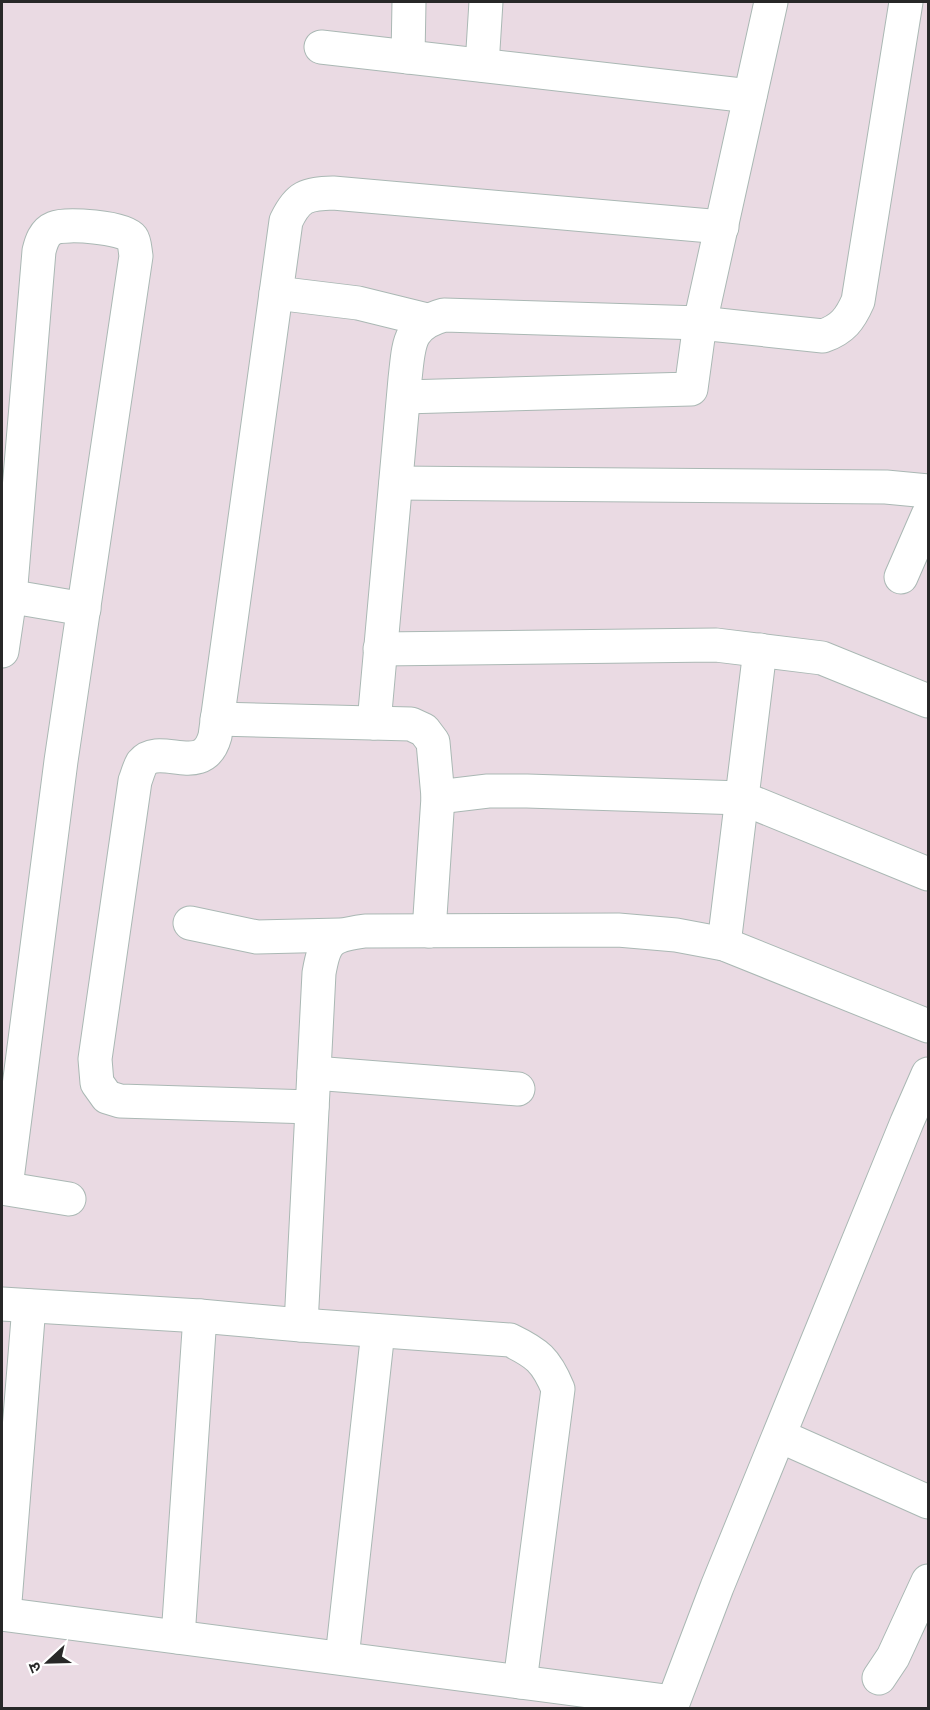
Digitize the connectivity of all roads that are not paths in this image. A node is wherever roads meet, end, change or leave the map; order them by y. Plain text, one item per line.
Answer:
1 (409, 2) edge
2 (486, 2) edge
3 (771, 2) edge
4 (906, 2) edge
5 (321, 46) dead end
6 (408, 57) junction
7 (482, 65) junction
8 (750, 96) junction
9 (722, 226) junction
10 (276, 293) junction
11 (428, 320) junction
12 (700, 323) junction
13 (404, 388) junction
14 (396, 483) junction
15 (928, 491) edge
16 (928, 515) edge
17 (901, 576) dead end
18 (6, 596) edge
19 (84, 609) junction
20 (380, 649) junction
21 (760, 650) junction
22 (2, 651) edge
23 (928, 700) edge
24 (217, 719) junction
25 (374, 723) junction
26 (438, 797) junction
27 (742, 798) junction
28 (928, 874) edge
29 (190, 923) dead end
30 (429, 931) junction
31 (340, 934) junction
32 (724, 945) junction
33 (928, 1026) edge
34 (314, 1073) junction
35 (928, 1074) edge
36 (518, 1089) dead end
37 (312, 1107) junction
38 (4, 1188) edge
39 (69, 1199) dead end
40 (15, 1305) edge
41 (200, 1316) junction
42 (301, 1325) junction
43 (378, 1331) junction
44 (780, 1436) junction
45 (928, 1502) edge
46 (928, 1581) edge
47 (3, 1614) edge
48 (178, 1637) junction
49 (342, 1658) junction
50 (879, 1678) dead end
51 (520, 1682) junction
52 (672, 1705) edge

1 - 6 street
2 - 7 street
3 - 8 street
4 - 12 street
5 - 6 street
6 - 7 street
7 - 8 street
8 - 9 street
9 - 10 street
9 - 12 street
10 - 11 street
10 - 24 street
11 - 12 street
11 - 13 street
12 - 13 street
13 - 14 street
14 - 15 street
14 - 20 street
16 - 17 street
18 - 19 street
18 - 19 street
18 - 22 street
19 - 38 street
20 - 21 street
20 - 25 street
21 - 23 street
21 - 27 street
24 - 25 street
24 - 37 street
25 - 26 street
26 - 27 street
26 - 30 street
27 - 28 street
27 - 32 street
29 - 31 street
30 - 31 street
30 - 32 street
31 - 34 street
32 - 33 street
34 - 36 street
34 - 37 street
35 - 44 street
37 - 42 street
38 - 39 street
40 - 41 street
40 - 47 street
41 - 42 street
41 - 48 street
42 - 43 street
43 - 49 street
43 - 51 street
44 - 45 street
44 - 52 street
46 - 50 street
47 - 48 street
48 - 49 street
49 - 51 street
51 - 52 street

